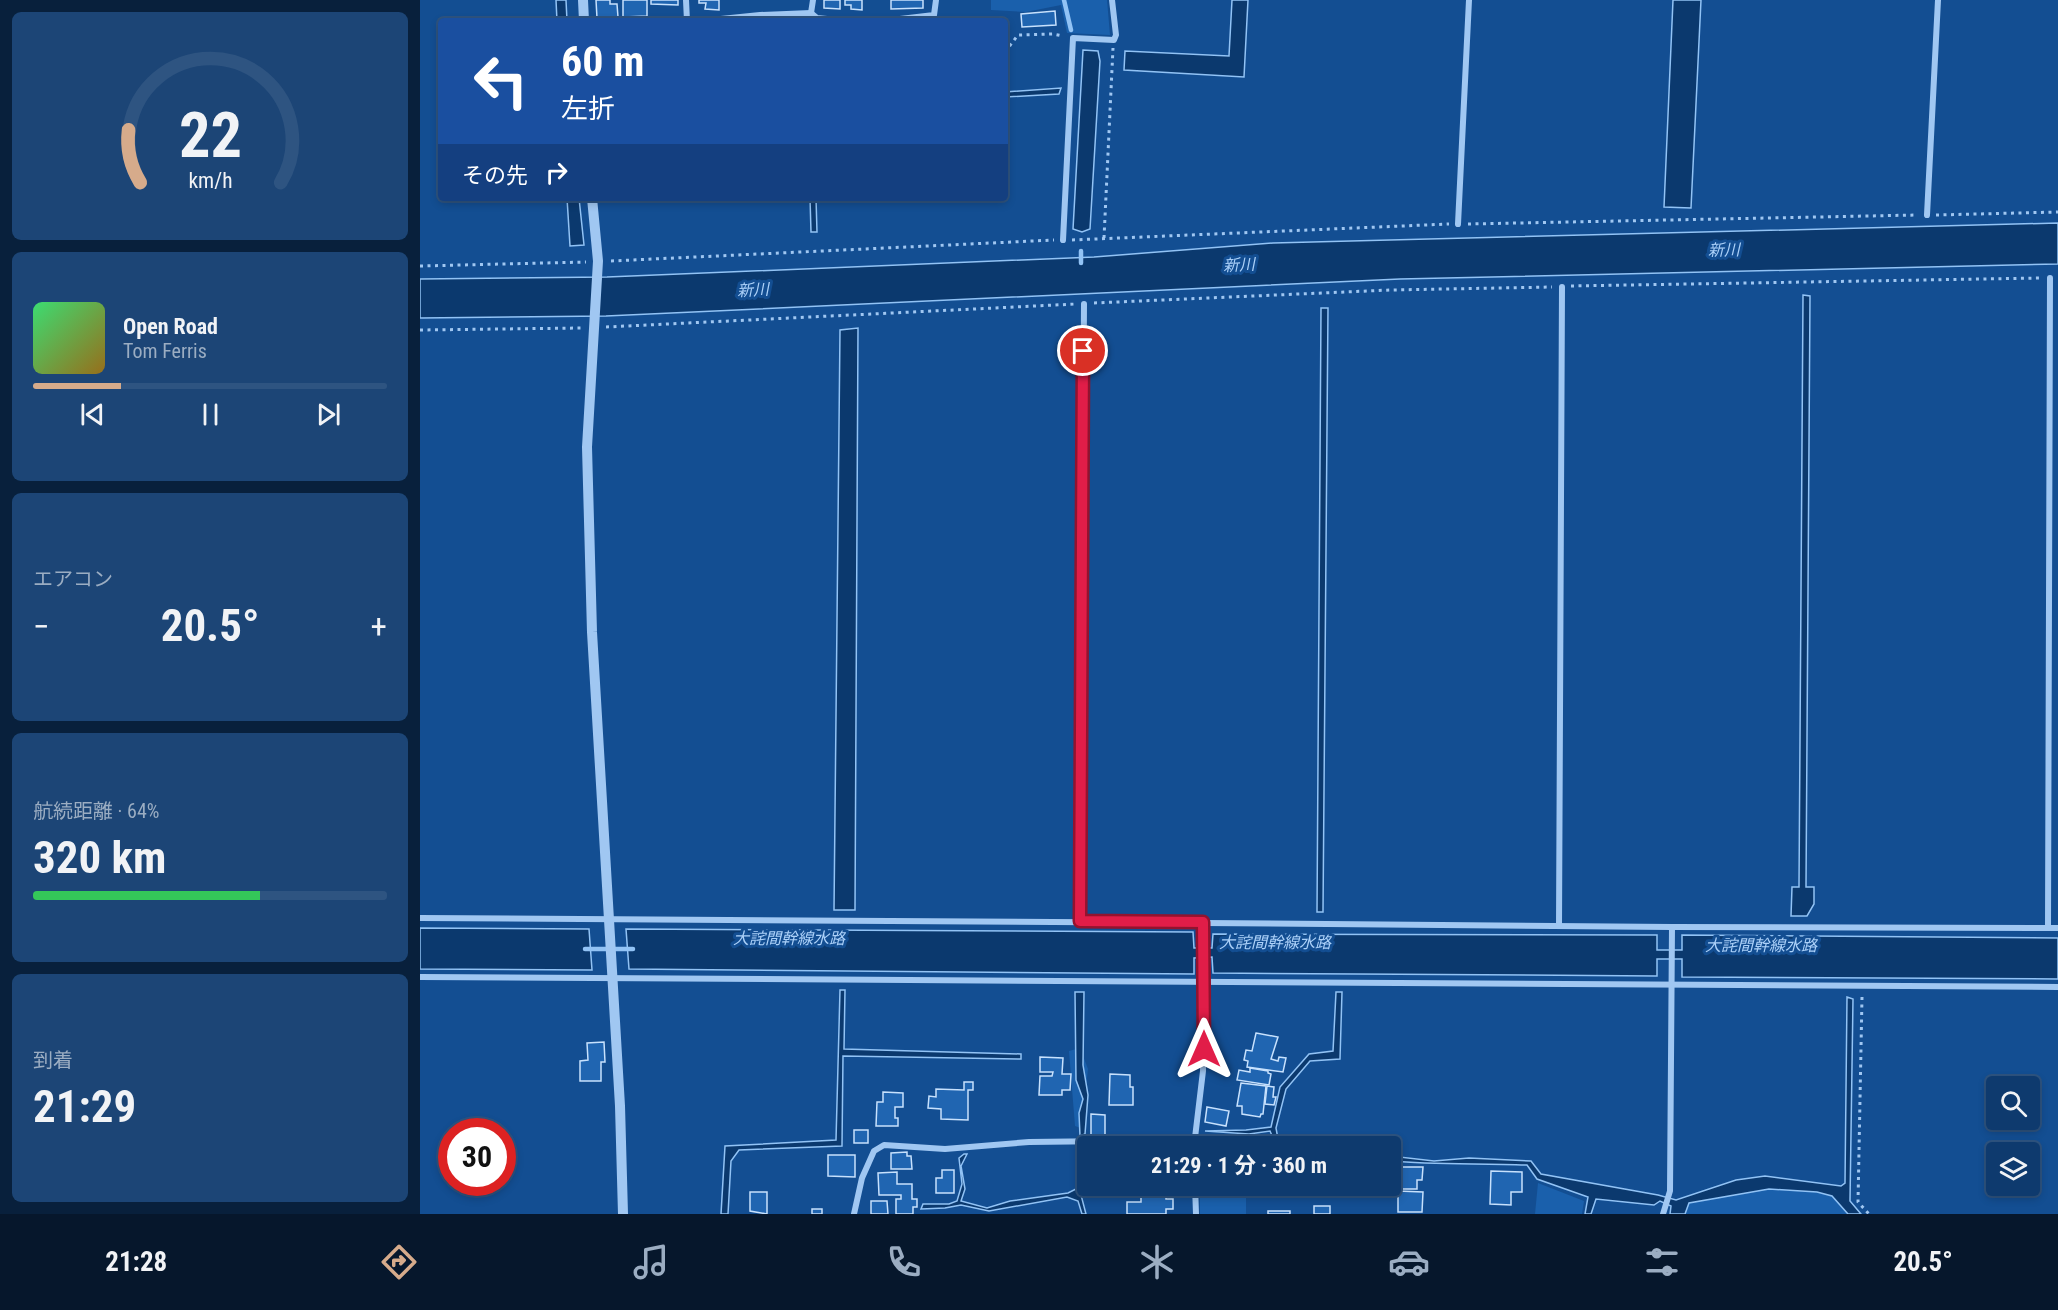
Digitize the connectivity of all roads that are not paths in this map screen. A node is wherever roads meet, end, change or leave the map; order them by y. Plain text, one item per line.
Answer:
1 (582, 0) edge
2 (686, 0) edge
3 (813, 0) edge
4 (936, 0) edge
5 (1112, 0) edge
6 (1469, 0) edge
7 (1938, 0) edge
8 (811, 13) junction
9 (584, 18) edge
10 (687, 18) edge
11 (730, 18) edge
12 (817, 18) edge
13 (908, 18) edge
14 (592, 201) edge
15 (1928, 215) road end
16 (1458, 224) road end
17 (1063, 240) road end
18 (2050, 278) road end
19 (1562, 286) road end
20 (1084, 304) road end
21 (420, 918) edge
22 (608, 919) junction
23 (1080, 921) junction
24 (1203, 922) junction
25 (1559, 925) junction
26 (1672, 927) junction
27 (2048, 928) junction
28 (2058, 928) edge
29 (420, 977) edge
30 (611, 978) junction
31 (1204, 982) junction
32 (1671, 984) junction
33 (2058, 987) edge
34 (1195, 1136) edge
35 (1077, 1142) edge
36 (1195, 1196) edge
37 (1664, 1212) edge
38 (623, 1214) edge
39 (854, 1214) edge
40 (1196, 1214) edge

1 - 9 street
2 - 10 street
3 - 8 street
4 - 13 street
5 - 17 street
6 - 16 street
7 - 15 street
8 - 11 street
8 - 12 street
14 - 22 street
18 - 27 street
19 - 25 street
20 - 23 street
21 - 22 street
22 - 23 street
22 - 30 street
23 - 24 street
24 - 25 street
24 - 31 street
25 - 26 street
26 - 27 street
26 - 32 street
27 - 28 street
29 - 30 street
30 - 31 street
30 - 38 street
31 - 32 street
31 - 34 street
32 - 33 street
32 - 37 street
35 - 39 street
36 - 40 street

